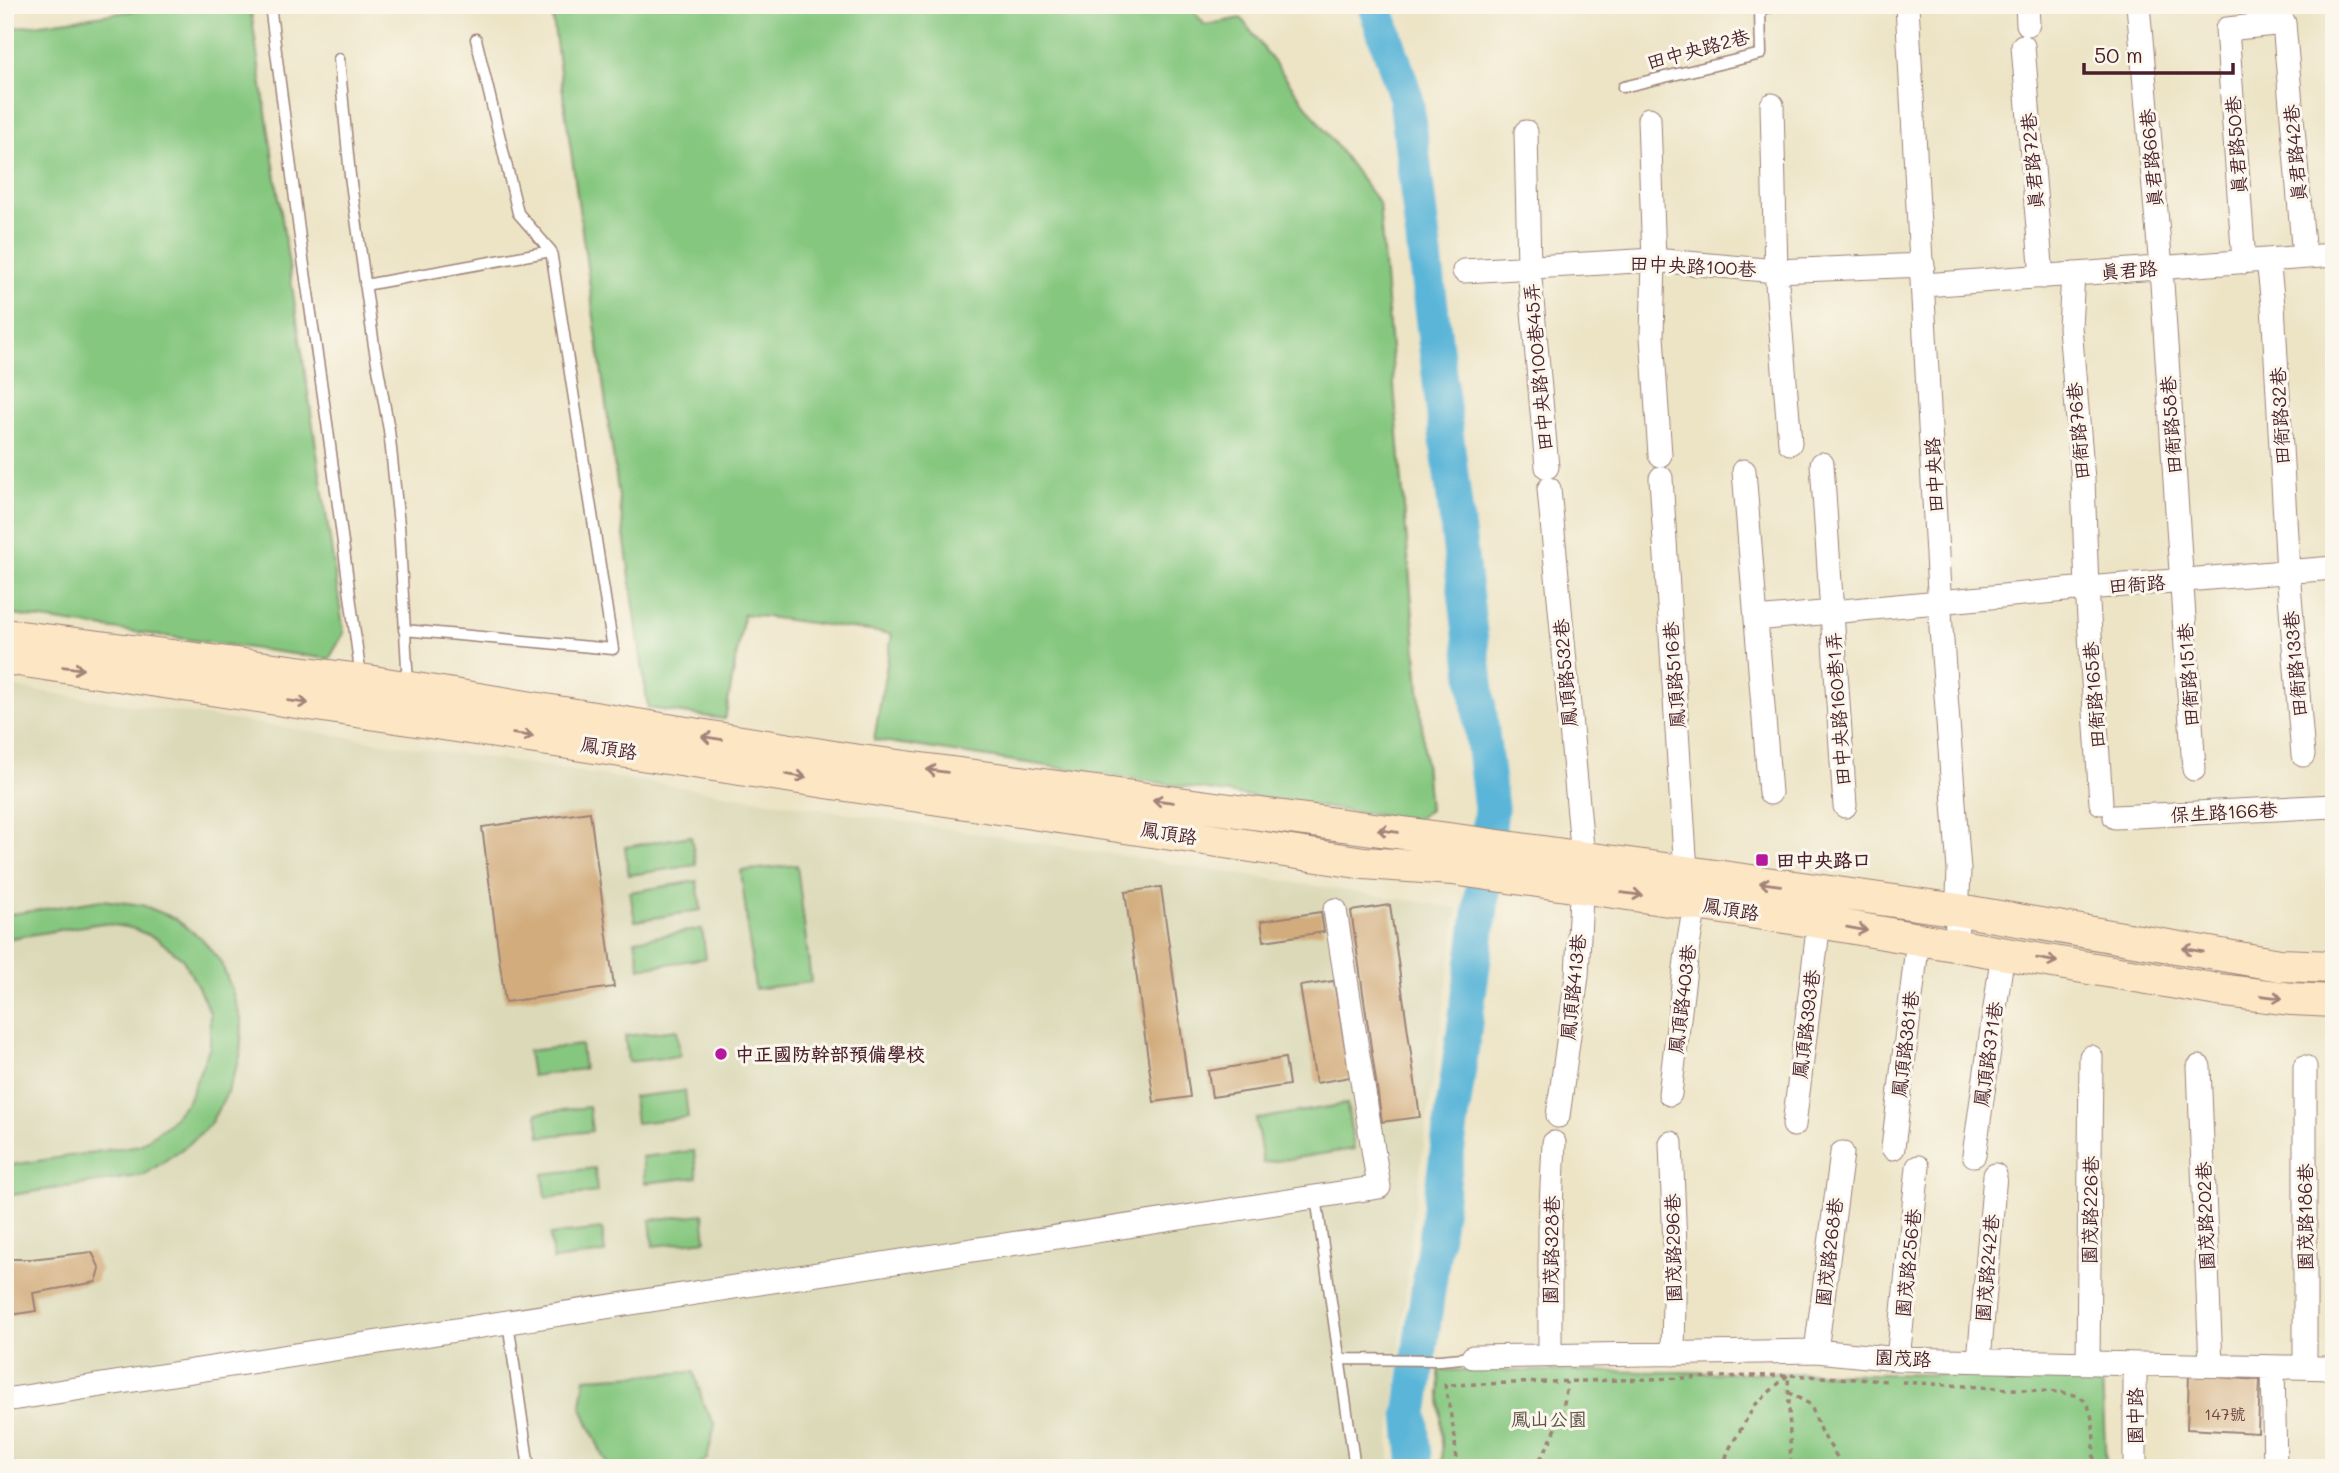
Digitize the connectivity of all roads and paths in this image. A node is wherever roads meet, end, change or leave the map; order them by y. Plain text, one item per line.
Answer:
1 (270, 5) edge
2 (1782, 5) edge
3 (1907, 5) edge
4 (2138, 5) edge
5 (2026, 25) edge
6 (2227, 29) joint
7 (476, 39) dead end
8 (339, 59) dead end
9 (1623, 87) dead end
10 (1772, 105) dead end
11 (1649, 120) dead end
12 (1526, 132) dead end
13 (551, 251) junction
14 (2334, 255) edge
15 (2304, 257) junction
16 (1654, 260) junction
17 (2268, 260) junction
18 (2244, 262) junction
19 (1529, 267) junction
20 (2161, 268) junction
21 (1464, 271) dead end
22 (1776, 271) junction
23 (2073, 274) junction
24 (1923, 275) junction
25 (2042, 277) junction
26 (365, 285) junction
27 (1790, 443) dead end
28 (1822, 464) dead end
29 (1744, 471) dead end
30 (1548, 478) joint
31 (2334, 568) edge
32 (2288, 572) junction
33 (2182, 582) junction
34 (2087, 588) junction
35 (1940, 603) junction
36 (1832, 612) junction
37 (1756, 620) junction
38 (404, 630) junction
39 (5, 635) edge
40 (5, 658) edge
41 (361, 680) junction
42 (408, 688) junction
43 (2303, 755) dead end
44 (2194, 769) dead end
45 (1770, 793) dead end
46 (1845, 806) dead end
47 (2334, 806) edge
48 (2108, 810) joint
49 (1454, 854) junction
50 (1582, 873) junction
51 (1686, 873) junction
52 (1695, 904) junction
53 (1335, 910) dead end
54 (1959, 911) junction
55 (1819, 922) junction
56 (1918, 939) junction
57 (1956, 945) junction
58 (2003, 952) junction
59 (2334, 967) edge
60 (2334, 1001) edge
61 (2091, 1057) dead end
62 (2199, 1067) dead end
63 (2305, 1067) dead end
64 (1670, 1094) dead end
65 (1558, 1116) dead end
66 (1794, 1125) dead end
67 (1554, 1143) dead end
68 (1671, 1143) dead end
69 (1893, 1148) dead end
70 (1842, 1153) dead end
71 (1975, 1155) dead end
72 (1918, 1167) dead end
73 (1995, 1175) dead end
74 (1316, 1197) junction
75 (508, 1322) junction
76 (1816, 1351) junction
77 (1674, 1354) junction
78 (1550, 1356) junction
79 (1473, 1357) joint
80 (1339, 1359) junction
81 (1898, 1359) junction
82 (1979, 1360) junction
83 (2088, 1363) junction
84 (2135, 1364) junction
85 (2211, 1366) junction
86 (2273, 1367) junction
87 (2305, 1367) junction
88 (2334, 1368) edge
89 (1788, 1375) junction
90 (1566, 1381) junction
91 (1788, 1392) junction
92 (5, 1400) edge
93 (529, 1468) edge
94 (1355, 1468) edge
95 (1456, 1468) edge
96 (1535, 1468) edge
97 (1723, 1468) edge
98 (1791, 1468) edge
99 (1844, 1468) edge
100 (2094, 1468) edge
101 (2135, 1468) edge
102 (2275, 1468) edge

1 - 41 lane
2 - 9 lane, 田中央路2巷
3 - 24 street, 田中央路
4 - 20 street, 真君路66巷
5 - 25 street, 真君路72巷
6 - 15 street, 真君路42巷
6 - 18 street, 真君路50巷
7 - 13 lane
8 - 26 lane
10 - 22 street
11 - 16 street, 鳳頂路516巷
12 - 19 street, 田中央路100巷45弄
13 - 26 lane
13 - 38 lane
14 - 15 street, 真君路
15 - 17 street, 真君路
16 - 19 street, 田中央路100巷
16 - 22 street, 田中央路100巷
16 - 51 street, 鳳頂路516巷
17 - 18 street, 真君路
17 - 32 street, 田衙路32巷
18 - 20 street, 真君路
19 - 21 street, 田中央路100巷
19 - 30 street, 田中央路100巷45弄
20 - 23 street, 真君路
20 - 33 street, 田衙路58巷
22 - 24 street, 田中央路100巷
22 - 27 street
23 - 25 street, 真君路
23 - 34 street, 田衙路76巷
24 - 25 street, 真君路
24 - 35 street, 田中央路
26 - 38 lane
28 - 36 street, 田中央路160巷1弄
29 - 37 street
30 - 50 street, 鳳頂路532巷
31 - 32 street, 田衙路
32 - 33 street, 田衙路
32 - 43 street, 田衙路133巷
33 - 34 street, 田衙路
33 - 44 street, 田衙路151巷
34 - 35 street, 田衙路
34 - 48 street, 田衙路165巷
35 - 36 street, 田衙路
35 - 54 street, 田中央路
36 - 37 street, 田衙路
36 - 46 street, 田中央路160巷1弄
37 - 45 street
38 - 42 lane
39 - 41 main road, 鳳頂路
40 -> 49 main road, 鳳頂路
41 - 42 main road, 鳳頂路
49 -> 42 main road, 鳳頂路
47 - 48 street, 保生路166巷
49 - 50 main road, 鳳頂路
50 - 51 main road, 鳳頂路
50 -> 52 main road, 鳳頂路
50 - 65 street, 鳳頂路413巷
54 -> 51 main road, 鳳頂路
52 - 55 main road, 鳳頂路
52 - 64 street, 鳳頂路403巷
53 - 74 street
54 - 57 street, 田中央路
59 -> 54 main road, 鳳頂路
55 -> 56 main road, 鳳頂路
55 - 66 street, 鳳頂路393巷
56 - 57 main road, 鳳頂路
56 - 69 street, 鳳頂路381巷
57 - 58 main road, 鳳頂路
58 -> 60 main road, 鳳頂路
58 - 71 street, 鳳頂路371巷
61 - 83 street, 園茂路226巷
62 - 85 street, 園茂路202巷
63 - 87 street, 園茂路186巷
67 - 78 street, 園茂路328巷
68 - 77 street, 園茂路296巷
70 - 76 street, 園茂路268巷
72 - 81 street, 園茂路256巷
73 - 82 street, 園茂路242巷
74 - 75 street
74 - 80 lane
75 - 92 street
75 - 93 lane
76 - 77 street, 園茂路
76 - 81 street, 園茂路
77 - 78 street, 園茂路
78 - 79 street, 園茂路
79 - 80 lane
80 - 94 lane
81 - 82 street, 園茂路
82 - 83 street, 園茂路
83 - 84 street, 園茂路
84 - 85 street, 園茂路
84 - 101 street, 園中路
85 - 86 street, 園茂路
86 - 87 street, 園茂路
86 - 102 street
87 - 88 street, 園茂路
89 - 90 path
89 - 91 path
89 - 97 path
89 - 100 path
90 - 95 path
90 - 96 path
91 - 98 path
91 - 99 path

